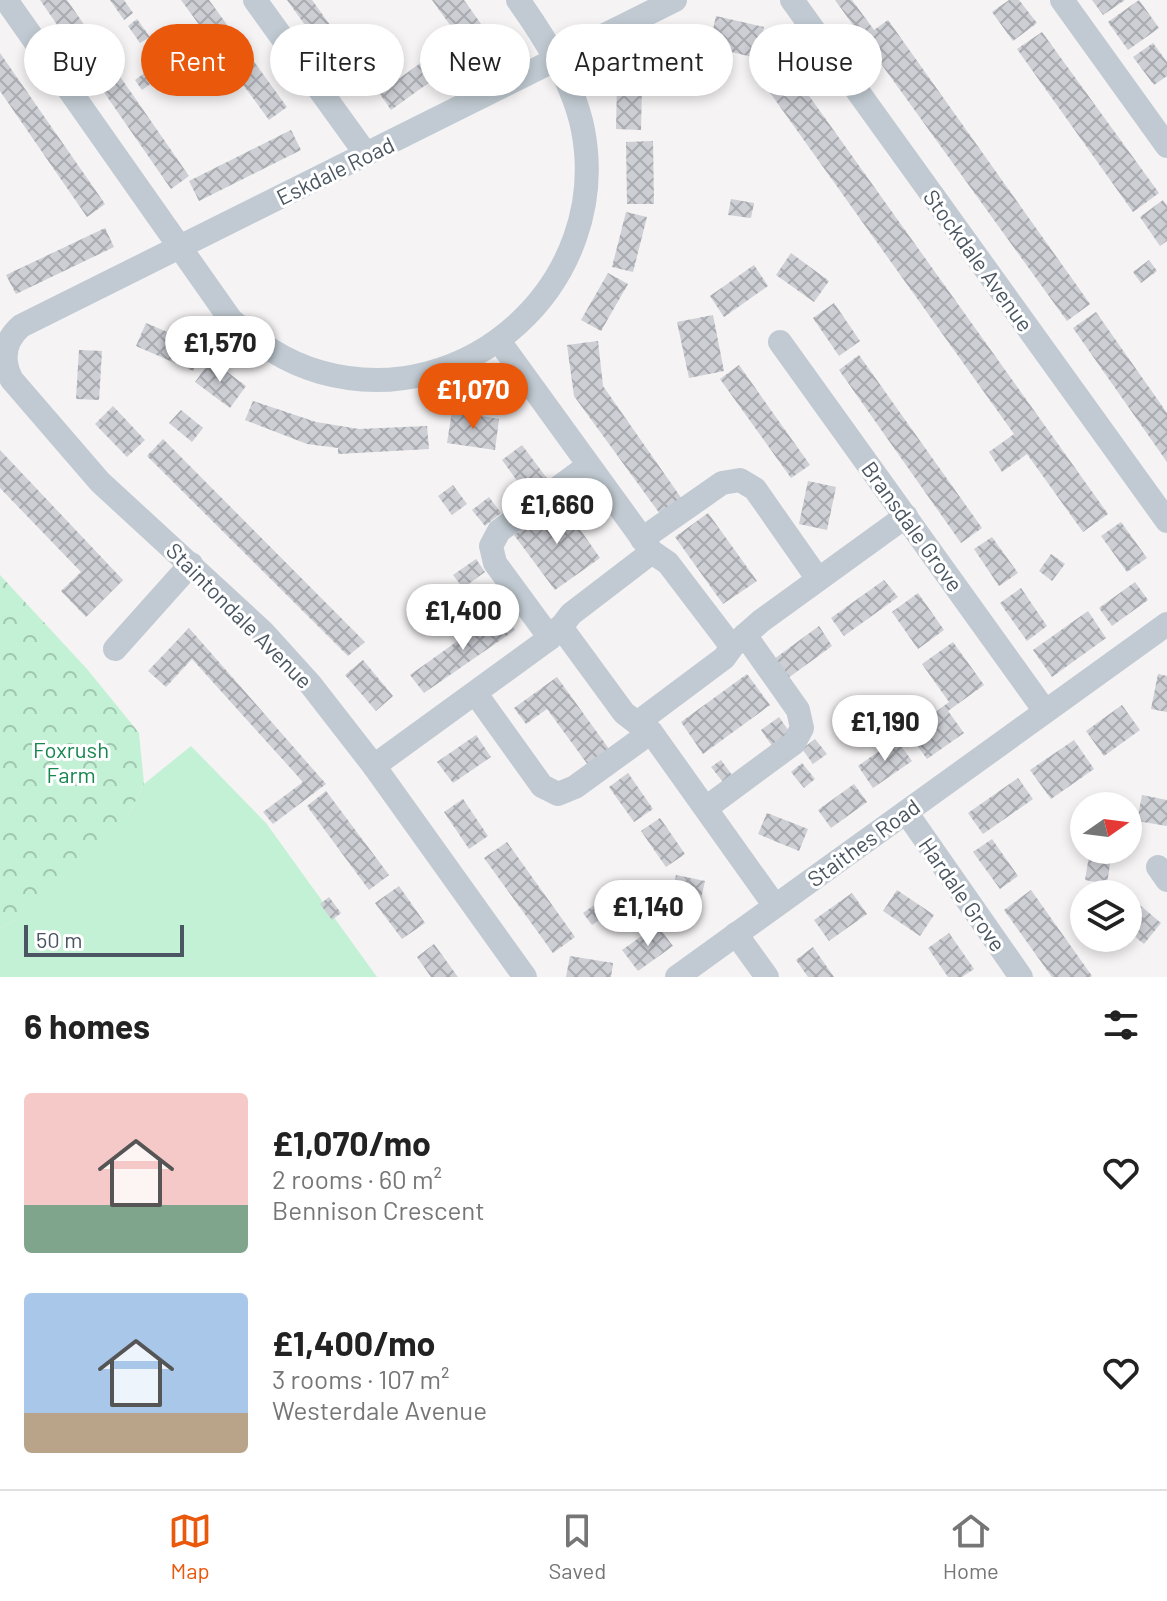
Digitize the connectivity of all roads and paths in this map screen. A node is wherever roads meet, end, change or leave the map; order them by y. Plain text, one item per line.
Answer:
1 (6, 0) edge
2 (255, 0) edge
3 (518, 0) edge
4 (675, 0) edge
5 (792, 0) edge
6 (1062, 0) edge
7 (627, 24) edge
8 (546, 43) edge
9 (546, 64) edge
10 (572, 96) edge
11 (1167, 146) edge
12 (366, 154) junction
13 (179, 247) junction
14 (499, 341) junction
15 (780, 342) dead end
16 (3, 349) edge
17 (588, 466) junction
18 (906, 516) junction
19 (1167, 521) edge
20 (647, 546) junction
21 (191, 564) junction
22 (818, 579) junction
23 (1167, 624) edge
24 (555, 633) junction
25 (738, 641) junction
26 (115, 649) dead end
27 (476, 694) junction
28 (1045, 711) junction
29 (644, 728) junction
30 (374, 766) junction
31 (706, 808) junction
32 (906, 812) junction
33 (775, 906) junction
34 (736, 934) junction
35 (525, 977) edge
36 (677, 977) edge
37 (767, 977) edge
38 (1021, 977) edge

1 - 13 street
2 - 12 street
3 - 8 street
4 - 7 street, Eskdale Road
5 - 19 street, Stockdale Avenue
6 - 11 street
9 - 12 street, Eskdale Road
10 - 14 street
12 - 13 street, Eskdale Road
13 - 14 street
13 - 16 street, Eskdale Road
14 - 17 street
15 - 18 street, Bransdale Grove
16 - 21 street, Staintondale Avenue
17 - 20 street
17 - 24 street
18 - 22 street
18 - 28 street, Bransdale Grove
20 - 22 street
20 - 24 street
20 - 25 street
21 - 26 street
21 - 30 street, Staintondale Avenue
22 - 25 street
23 - 28 street, Staithes Road
24 - 27 street
24 - 29 street
25 - 29 street
25 - 31 street
27 - 29 street
27 - 30 street
28 - 32 street, Staithes Road
29 - 31 street
30 - 35 street, Staintondale Avenue
31 - 33 street
32 - 33 street, Staithes Road
32 - 38 street, Hardale Grove
33 - 34 street, Staithes Road
34 - 36 street, Staithes Road
34 - 37 street

